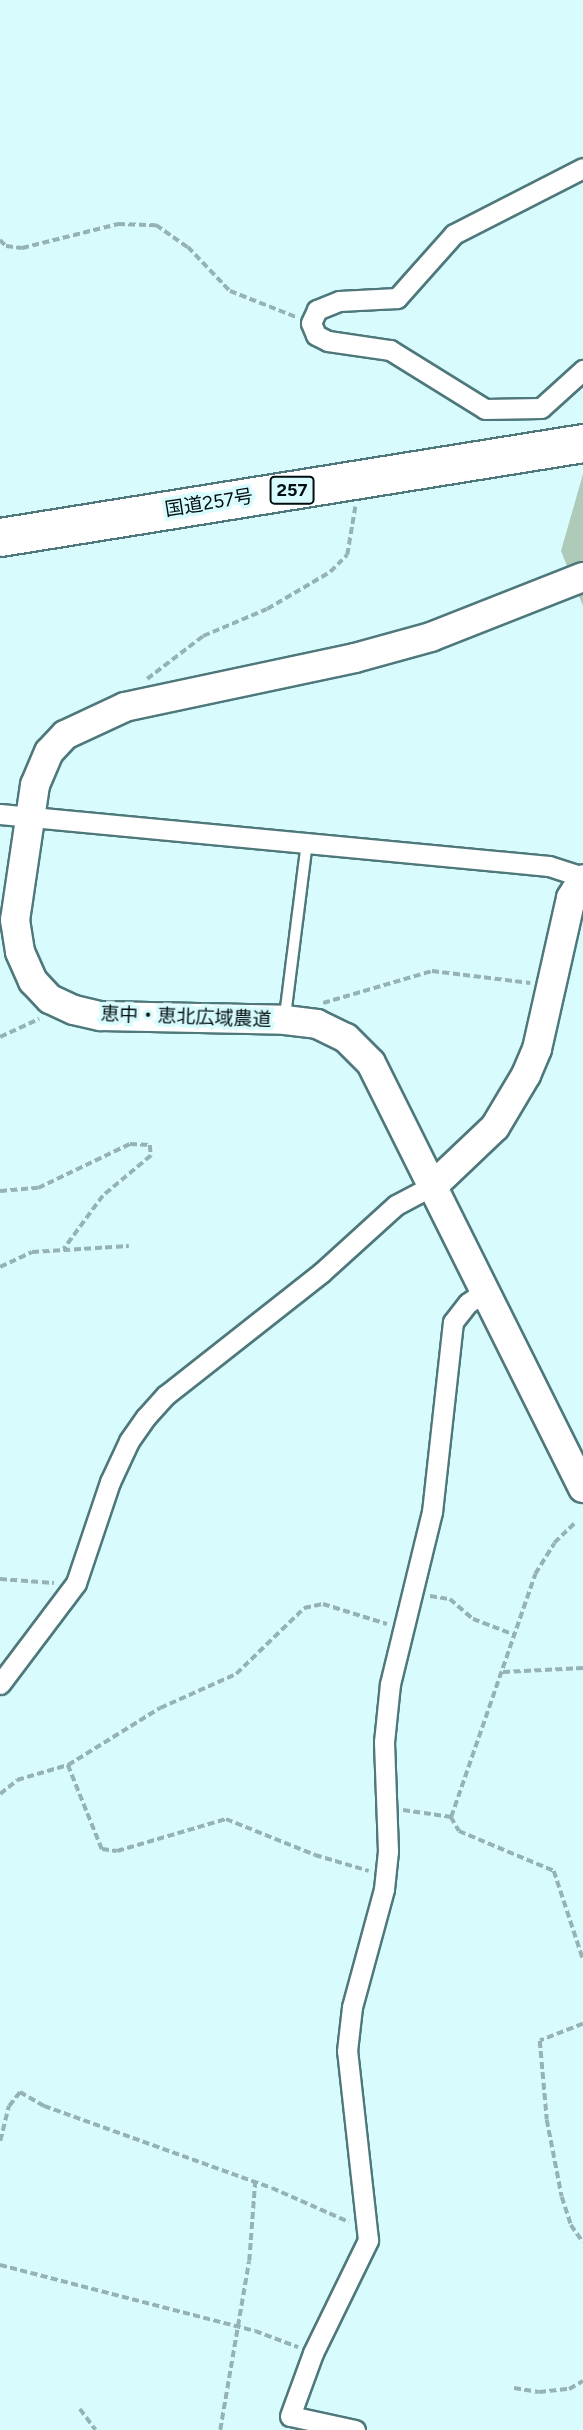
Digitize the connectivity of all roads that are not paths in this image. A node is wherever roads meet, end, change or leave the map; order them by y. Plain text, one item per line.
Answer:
1 (583, 167) edge
2 (583, 370) edge
3 (583, 443) edge
4 (0, 537) edge
5 (583, 577) edge
6 (0, 814) edge
7 (29, 815) junction
8 (307, 842) junction
9 (583, 879) edge
10 (297, 1022) junction
11 (434, 1185) junction
12 (486, 1290) junction
13 (583, 1488) edge
14 (0, 1684) edge
15 (355, 2430) edge

1 - 2 street
3 - 4 highway, 国道257号 / 257
5 - 7 street, 恵中・恵北広域農道
6 - 7 street
7 - 8 street
7 - 10 street, 恵中・恵北広域農道
8 - 9 street
8 - 10 lane
9 - 11 street
10 - 11 street, 恵中・恵北広域農道
11 - 12 street, 恵中・恵北広域農道
11 - 14 street
12 - 13 street, 恵中・恵北広域農道
12 - 15 street

